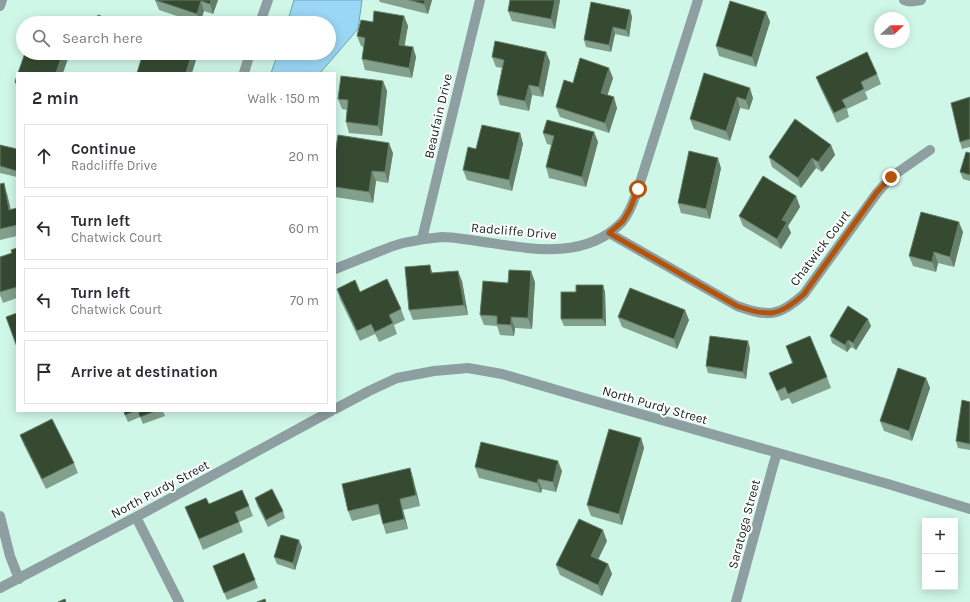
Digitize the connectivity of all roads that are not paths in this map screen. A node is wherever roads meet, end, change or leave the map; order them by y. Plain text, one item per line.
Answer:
1 (2, 0) edge
2 (268, 0) edge
3 (480, 0) edge
4 (698, 0) edge
5 (904, 0) edge
6 (921, 0) edge
7 (0, 6) edge
8 (262, 16) edge
9 (248, 60) edge
10 (244, 72) edge
11 (930, 150) dead end
12 (609, 233) junction
13 (422, 239) junction
14 (336, 269) edge
15 (336, 408) edge
16 (326, 412) edge
17 (777, 453) junction
18 (970, 509) edge
19 (0, 516) edge
20 (136, 517) junction
21 (18, 579) junction
22 (0, 588) edge
23 (179, 602) edge
24 (736, 602) edge

1 - 7 street
2 - 8 street
3 - 13 street, Beaufain Drive
4 - 12 street, Radcliffe Drive
5 - 6 street
9 - 10 street
11 - 12 street, Chatwick Court
12 - 13 street, Radcliffe Drive
13 - 14 street, Radcliffe Drive
15 - 17 street, North Purdy Street
16 - 20 street, North Purdy Street
17 - 18 street, North Purdy Street
17 - 24 street, Saratoga Street
19 - 21 street
20 - 21 street, North Purdy Street
20 - 23 street
21 - 22 street, North Purdy Street

